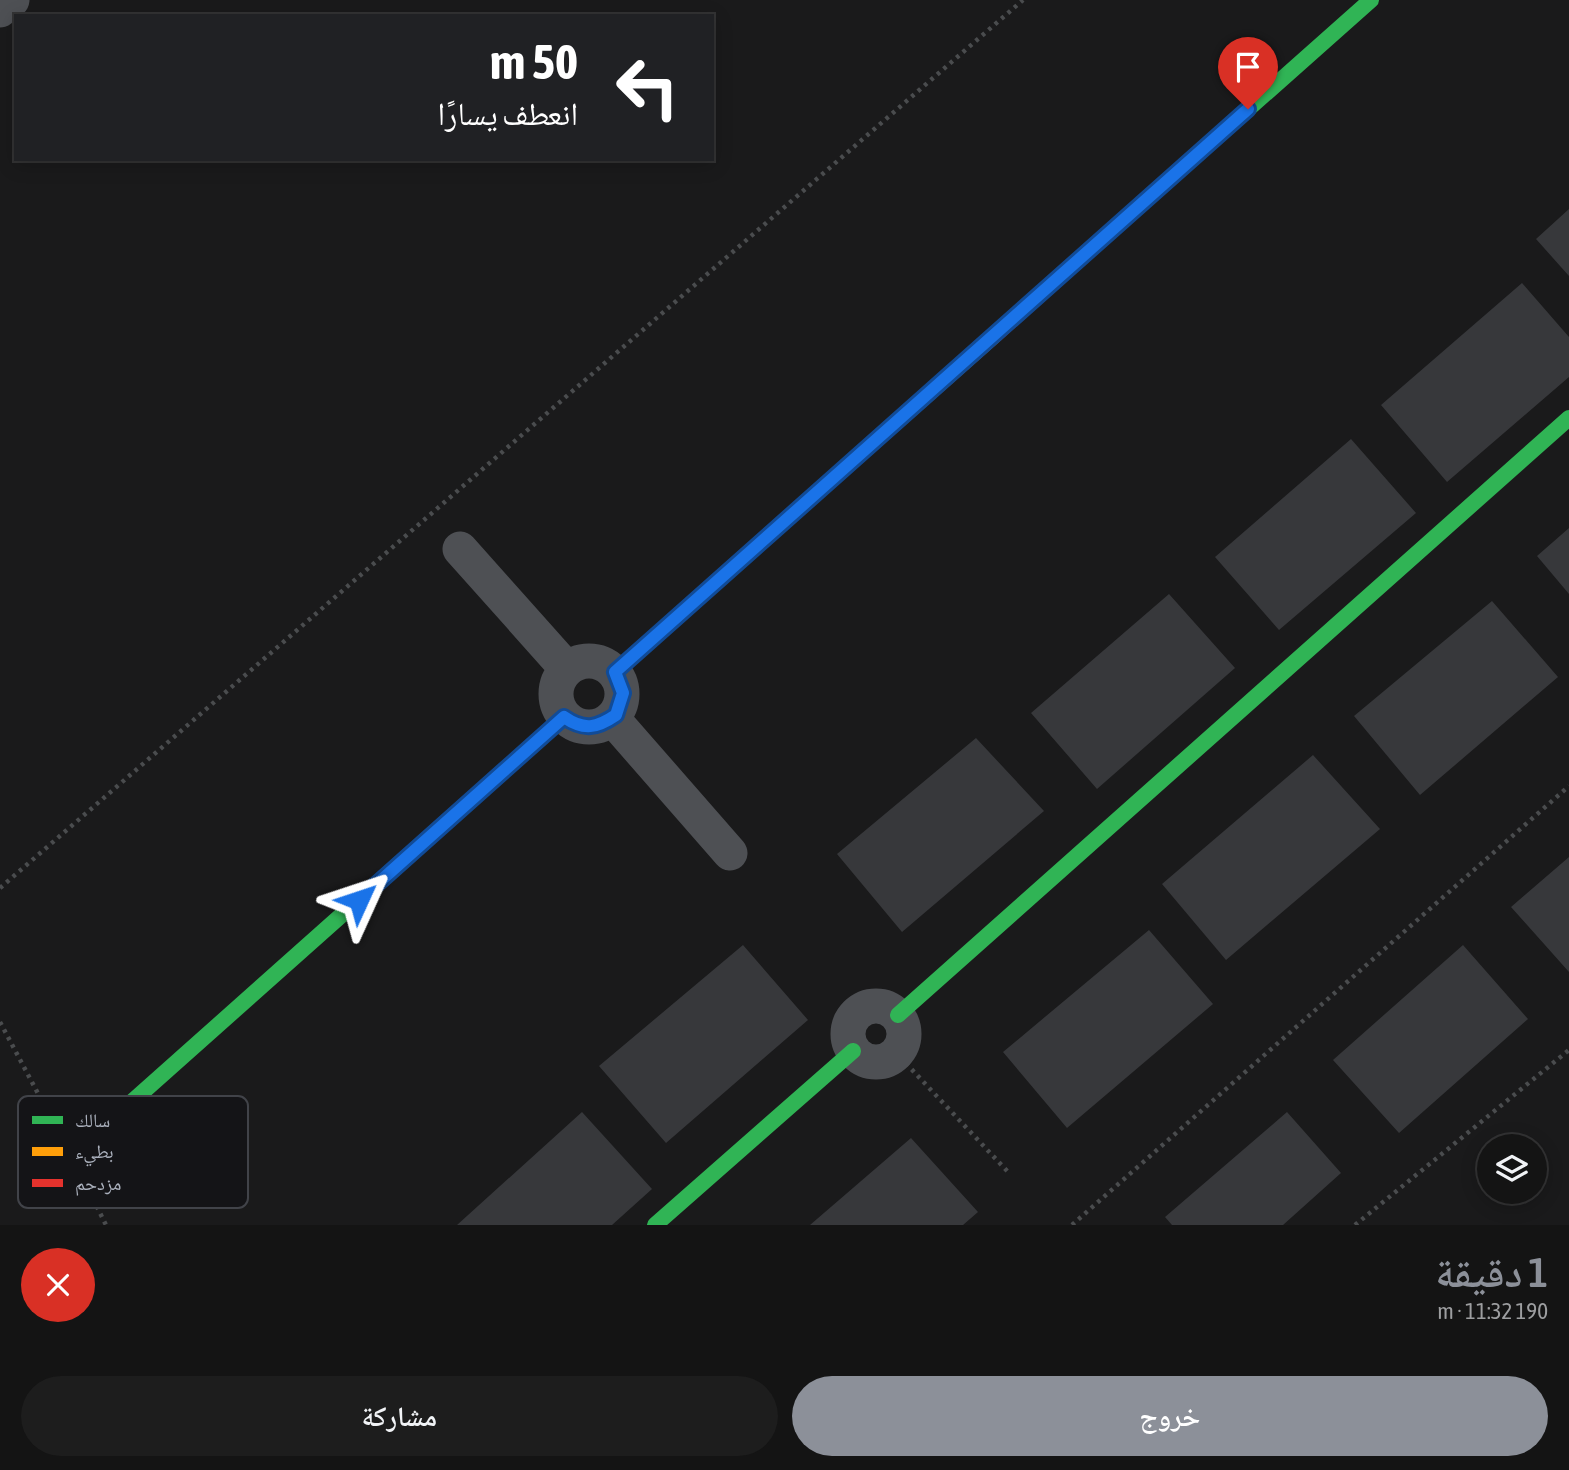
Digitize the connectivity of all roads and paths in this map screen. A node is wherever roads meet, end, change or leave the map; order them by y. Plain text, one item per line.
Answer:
1 (12, 0) edge
2 (1023, 0) edge
3 (1371, 0) edge
4 (0, 10) edge
5 (1569, 418) edge
6 (460, 549) dead end
7 (567, 668) junction
8 (615, 672) junction
9 (564, 717) junction
10 (612, 718) junction
11 (1569, 786) edge
12 (730, 852) dead end
13 (0, 888) edge
14 (898, 1016) junction
15 (1569, 1050) edge
16 (853, 1051) junction
17 (897, 1054) junction
18 (138, 1096) edge
19 (1009, 1173) dead end
20 (654, 1225) edge
21 (1072, 1225) edge
22 (1355, 1225) edge

1 - 4 street
2 - 13 path
3 - 8 street
5 - 14 street
6 - 7 street
7 - 8 street
7 - 9 street
8 - 10 street
9 - 10 street
9 - 18 street
10 - 12 street
11 - 21 path
14 - 16 street
14 - 17 street
15 - 22 path
16 - 17 street
16 - 20 street
17 - 19 path

